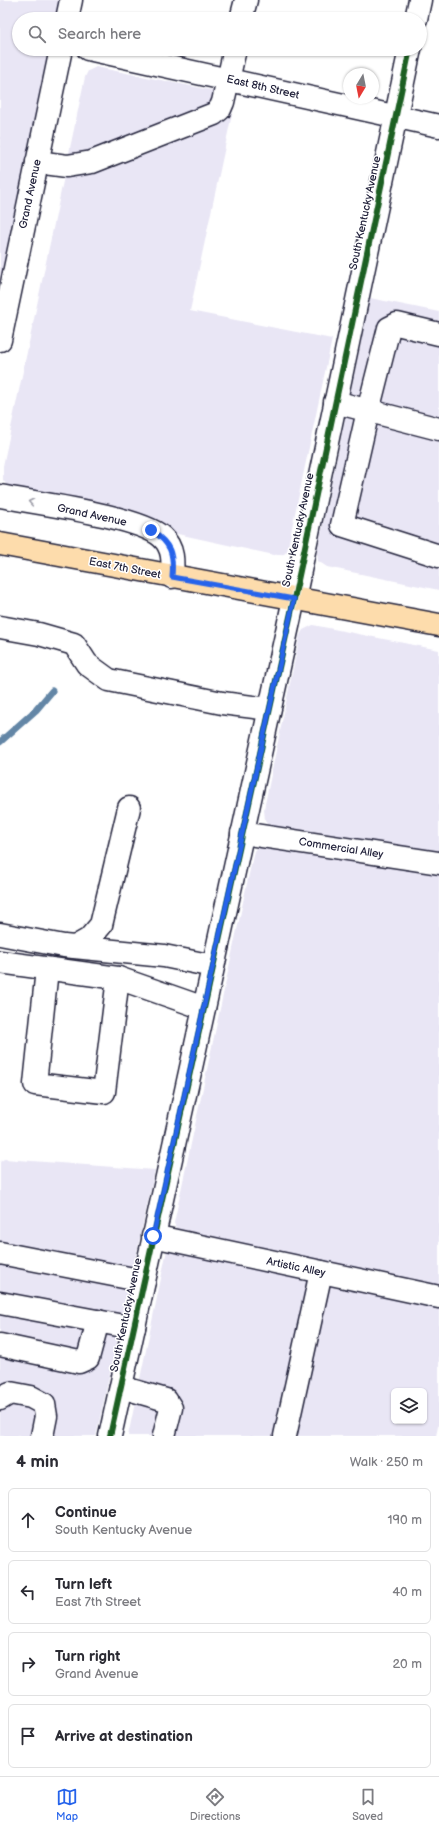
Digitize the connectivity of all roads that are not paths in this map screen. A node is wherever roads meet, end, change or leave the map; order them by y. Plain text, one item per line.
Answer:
1 (72, 0) edge
2 (246, 0) edge
3 (420, 0) edge
4 (69, 12) edge
5 (243, 12) edge
6 (417, 12) edge
7 (60, 56) edge
8 (121, 56) edge
9 (233, 56) edge
10 (408, 56) edge
11 (228, 79) junction
12 (395, 116) junction
13 (439, 126) edge
14 (37, 162) junction
15 (439, 334) edge
16 (0, 340) edge
17 (335, 402) junction
18 (368, 411) junction
19 (439, 429) edge
20 (0, 496) edge
21 (7, 545) edge
22 (439, 556) edge
23 (172, 577) junction
24 (294, 599) junction
25 (439, 625) edge
26 (0, 627) edge
27 (269, 709) junction
28 (129, 808) dead end
29 (242, 833) junction
30 (439, 863) edge
31 (0, 934) edge
32 (75, 947) junction
33 (0, 962) edge
34 (213, 966) junction
35 (47, 969) junction
36 (118, 978) junction
37 (204, 1008) junction
38 (153, 1236) junction
39 (0, 1253) edge
40 (321, 1272) junction
41 (144, 1281) junction
42 (439, 1297) edge
43 (0, 1303) edge
44 (98, 1321) junction
45 (134, 1328) junction
46 (0, 1344) edge
47 (122, 1387) junction
48 (0, 1399) edge
49 (42, 1436) edge
50 (110, 1436) edge
51 (164, 1436) edge
52 (285, 1436) edge

1 - 4 street
2 - 5 street
3 - 6 street
7 - 14 street, Grand Avenue
8 - 11 street, East 8th Street
9 - 11 street
10 - 12 street, South Kentucky Avenue
11 - 12 street, East 8th Street
11 - 14 street
12 - 13 street, East 8th Street
12 - 17 street, South Kentucky Avenue
14 - 16 street, Grand Avenue
15 - 18 street
17 - 18 street
17 - 24 street, South Kentucky Avenue
18 - 19 street
18 - 22 street
23 -> 20 street, Grand Avenue
21 - 23 main road, East 7th Street
23 - 24 main road, East 7th Street
24 - 25 main road, East 7th Street
24 - 27 street, South Kentucky Avenue
26 - 27 street
27 - 29 street, South Kentucky Avenue
28 - 32 street
29 - 30 street, Commercial Alley
29 - 34 street, South Kentucky Avenue
31 - 32 street
32 - 34 street
33 - 35 street
34 - 37 street, South Kentucky Avenue
35 - 36 street
35 - 36 street
36 - 37 street
37 - 38 street, South Kentucky Avenue
38 - 40 street, Artistic Alley
38 - 41 street, South Kentucky Avenue
39 - 41 street
40 - 42 street, Artistic Alley
40 - 52 street
41 - 45 street, South Kentucky Avenue
43 - 44 street
44 - 45 street
44 - 46 street
45 - 47 street, South Kentucky Avenue
47 - 50 street, South Kentucky Avenue
47 - 51 street
48 - 49 street

